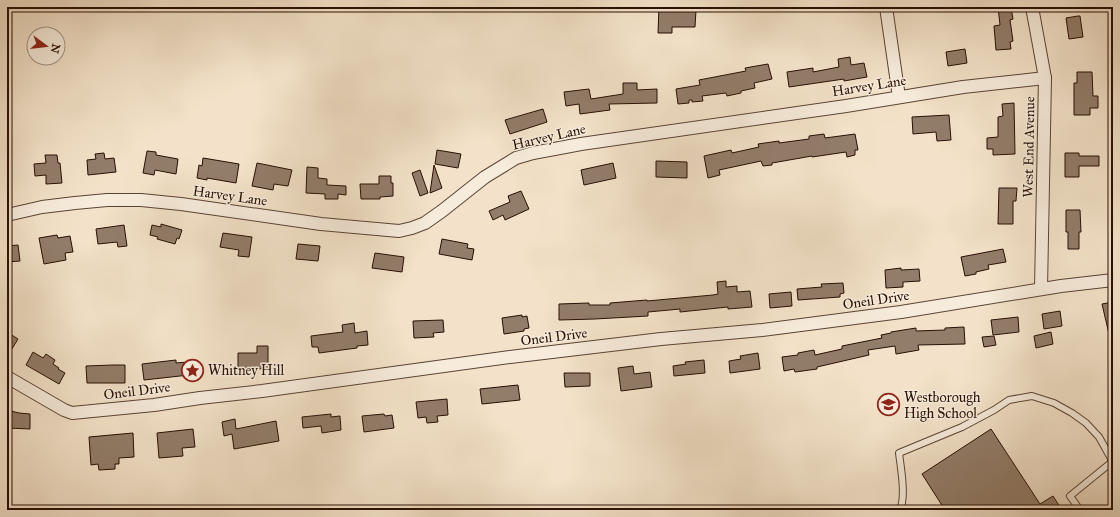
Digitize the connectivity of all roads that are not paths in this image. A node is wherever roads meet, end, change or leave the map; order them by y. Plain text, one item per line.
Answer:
1 (886, 7) edge
2 (1032, 7) edge
3 (1045, 78) junction
4 (899, 97) junction
5 (7, 215) edge
6 (1113, 280) edge
7 (1041, 289) junction
8 (7, 377) edge
9 (1113, 462) edge
10 (900, 510) edge
11 (1080, 510) edge

1 - 4 street
2 - 3 street, West End Avenue
3 - 4 street, Harvey Lane
3 - 7 street, West End Avenue
4 - 5 street, Harvey Lane
6 - 7 street, Oneil Drive
7 - 8 street, Oneil Drive
9 - 10 lane
9 - 11 lane

